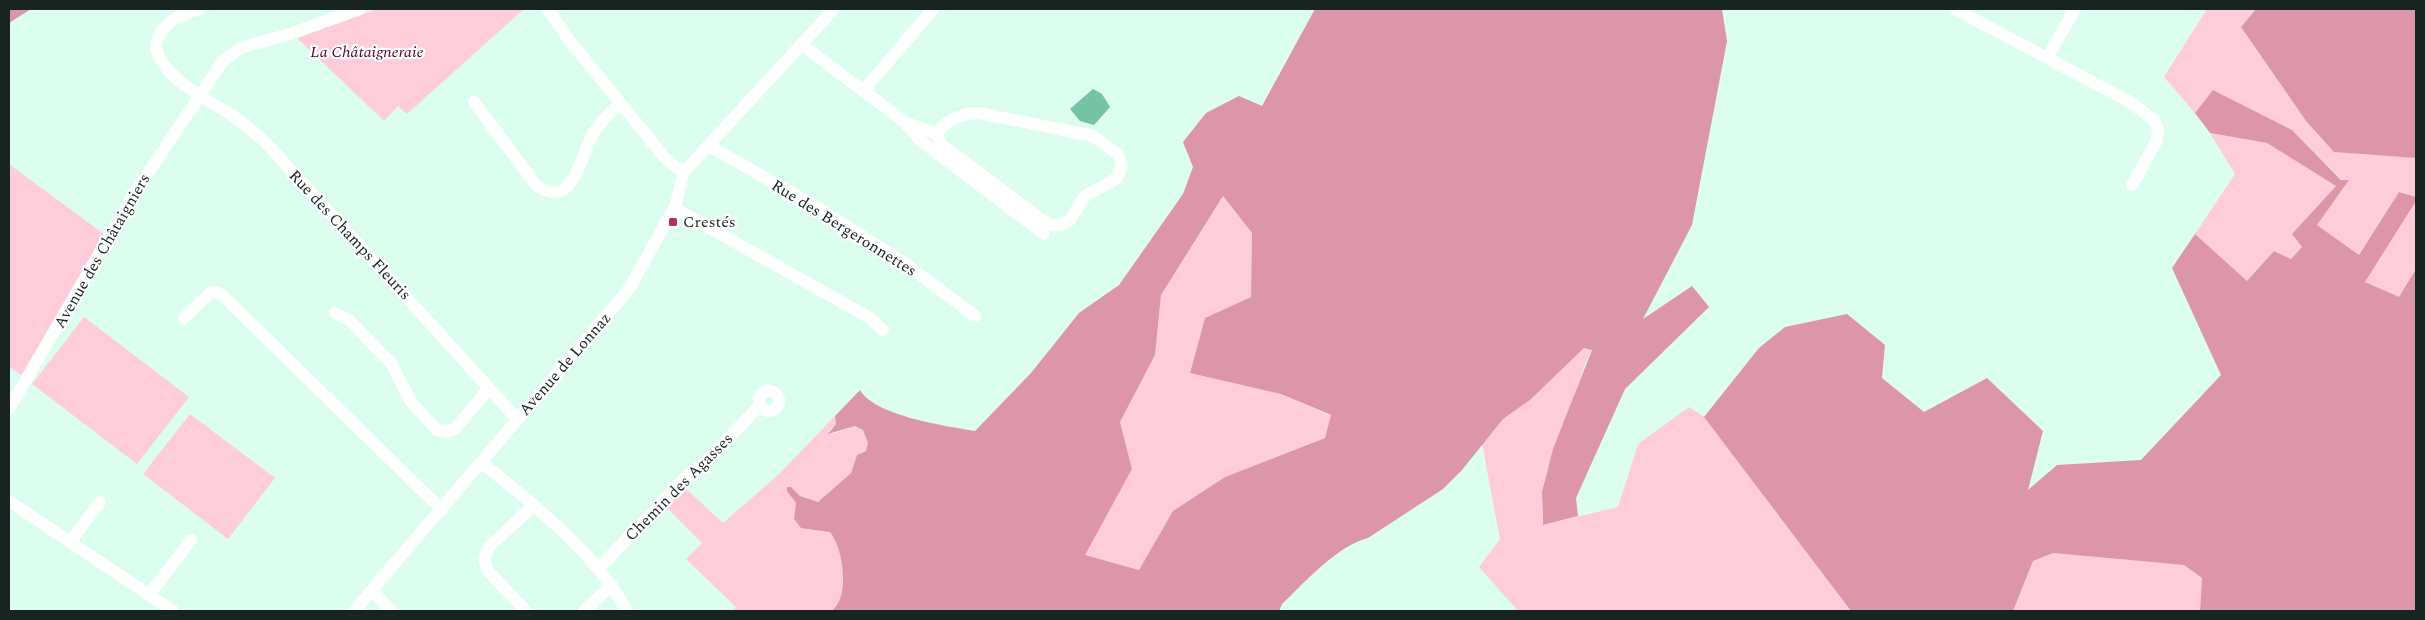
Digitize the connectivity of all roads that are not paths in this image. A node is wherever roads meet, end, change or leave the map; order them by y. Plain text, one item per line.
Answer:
1 (201, 9) edge
2 (360, 9) edge
3 (548, 9) edge
4 (834, 9) edge
5 (933, 9) edge
6 (1955, 9) edge
7 (2075, 9) edge
8 (801, 44) junction
9 (2047, 58) junction
10 (863, 91) junction
11 (199, 96) junction
12 (474, 102) dead end
13 (620, 103) junction
14 (906, 123) junction
15 (937, 134) junction
16 (709, 146) junction
17 (683, 174) junction
18 (2132, 185) dead end
19 (674, 208) junction
20 (1044, 234) dead end
21 (335, 313) dead end
22 (975, 316) dead end
23 (184, 318) dead end
24 (883, 330) dead end
25 (489, 388) junction
26 (760, 405) dead end
27 (9, 409) edge
28 (517, 419) junction
29 (481, 462) junction
30 (9, 501) edge
31 (100, 502) dead end
32 (534, 505) junction
33 (442, 510) junction
34 (191, 540) dead end
35 (70, 542) junction
36 (599, 568) junction
37 (612, 585) junction
38 (372, 590) junction
39 (150, 595) junction
40 (173, 611) edge
41 (354, 611) edge
42 (391, 611) edge
43 (526, 611) edge
44 (584, 611) edge
45 (627, 611) edge

1 - 11 street
2 - 11 street, Avenue des Châtaigniers
3 - 13 street
4 - 8 street, Avenue de Lonnaz
5 - 10 street
6 - 9 street
7 - 9 street
8 - 10 street
8 - 16 street, Avenue de Lonnaz
9 - 18 street
10 - 14 street
11 - 25 street, Rue des Champs Fleuris
11 - 27 street, Avenue des Châtaigniers
12 - 13 street
13 - 17 street
14 - 15 street
14 - 20 street
15 - 15 street
16 - 17 street, Avenue de Lonnaz
16 - 22 street, Rue des Bergeronnettes
17 - 19 street, Avenue de Lonnaz
19 - 24 street
19 - 28 street, Avenue de Lonnaz
21 - 25 street
23 - 33 street
25 - 28 street, Rue des Champs Fleuris
26 - 36 street, Chemin des Agasses
28 - 29 street, Avenue de Lonnaz
29 - 32 street
29 - 33 street, Avenue de Lonnaz
30 - 35 street
31 - 35 street
32 - 36 street
32 - 43 street
33 - 38 street, Avenue de Lonnaz
34 - 39 street
35 - 39 street
36 - 37 street
37 - 44 street
37 - 45 street
38 - 41 street, Avenue de Lonnaz
38 - 42 street
39 - 40 street

